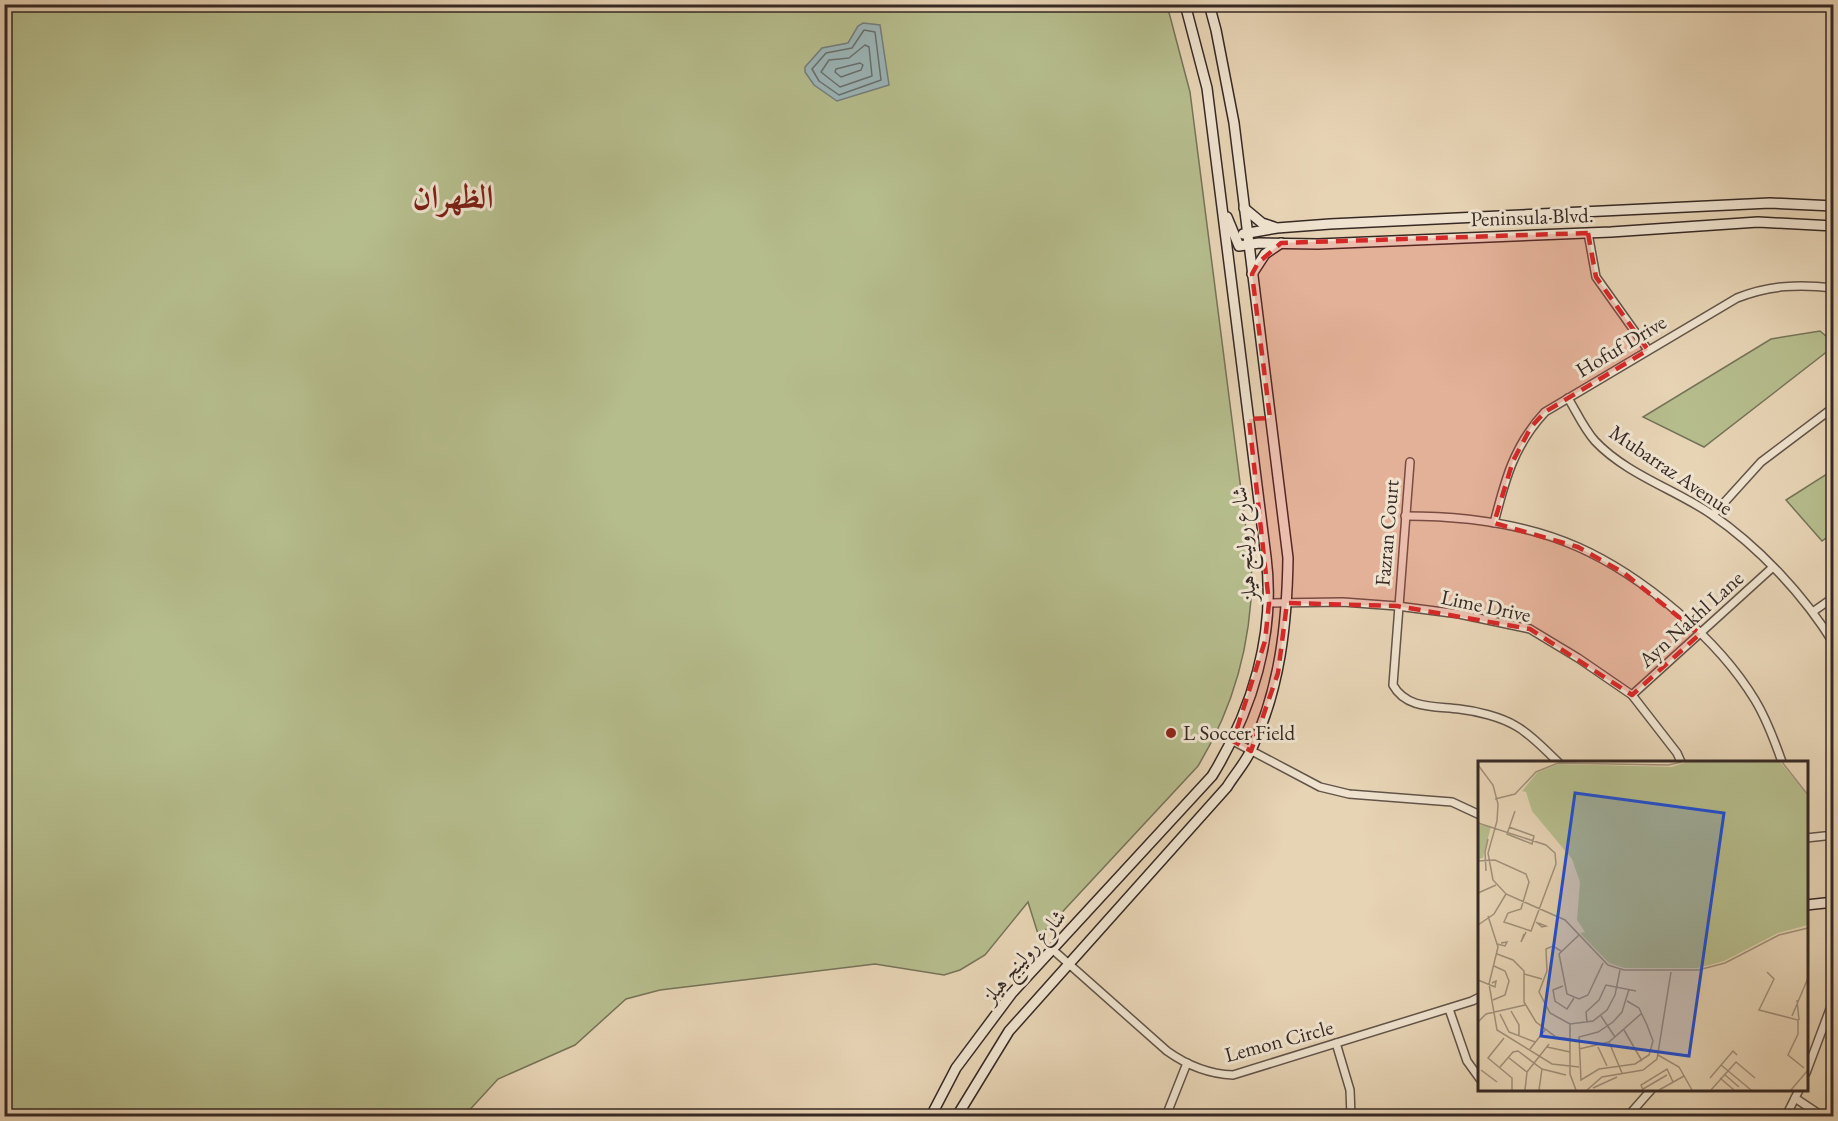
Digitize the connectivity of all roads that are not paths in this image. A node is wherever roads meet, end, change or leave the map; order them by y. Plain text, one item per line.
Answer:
1 (1185, 4) edge
2 (1209, 4) edge
3 (1222, 206) junction
4 (1833, 206) edge
5 (1244, 208) junction
6 (1833, 226) edge
7 (1276, 228) junction
8 (1247, 233) junction
9 (1588, 233) junction
10 (1236, 240) junction
11 (1281, 243) junction
12 (1249, 247) junction
13 (1228, 256) junction
14 (1252, 274) junction
15 (1833, 288) edge
16 (1648, 350) junction
17 (1568, 398) junction
18 (1833, 407) edge
19 (1270, 418) junction
20 (1249, 419) junction
21 (1410, 462) dead end
22 (1713, 515) junction
23 (1405, 516) junction
24 (1494, 523) junction
25 (1773, 567) junction
26 (1833, 597) edge
27 (1269, 603) junction
28 (1287, 603) junction
29 (1397, 606) junction
30 (1814, 611) junction
31 (1700, 634) junction
32 (1833, 644) edge
33 (1632, 695) junction
34 (1233, 741) junction
35 (1251, 751) junction
36 (1557, 761) edge
37 (1681, 761) edge
38 (1782, 761) edge
39 (1478, 815) edge
40 (1833, 834) edge
41 (1808, 838) edge
42 (1833, 902) edge
43 (1808, 905) edge
44 (1052, 949) junction
45 (1068, 963) junction
46 (1833, 991) edge
47 (1478, 997) edge
48 (1449, 1009) junction
49 (1336, 1043) junction
50 (1187, 1063) junction
51 (1808, 1068) edge
52 (1478, 1078) edge
53 (1649, 1091) edge
54 (1798, 1091) edge
55 (1795, 1098) junction
56 (931, 1116) edge
57 (957, 1116) edge
58 (1166, 1116) edge
59 (1351, 1116) edge
60 (1628, 1116) edge
61 (1785, 1116) edge
62 (1822, 1116) edge

1 - 3 main road, شارع رولينج هيلز
2 - 5 main road, شارع رولينج هيلز
3 - 10 main road
3 - 13 main road, شارع رولينج هيلز
4 - 7 main road, Peninsula Blvd.
5 - 7 main road
5 - 8 main road, شارع رولينج هيلز
6 - 9 main road, Peninsula Blvd.
7 - 8 main road, Peninsula Blvd.
8 - 10 main road, Peninsula Blvd.
8 - 12 main road, شارع رولينج هيلز
9 - 11 main road, Peninsula Blvd.
9 - 16 street
10 - 12 main road, Peninsula Blvd.
10 - 13 main road
11 - 12 main road, Peninsula Blvd.
11 - 14 main road
12 - 14 main road, شارع رولينج هيلز
13 - 20 main road, شارع رولينج هيلز
14 - 19 main road, شارع رولينج هيلز
15 - 16 street, Hofuf Drive
16 - 17 street, Hofuf Drive
17 - 22 street, Mubarraz Avenue
17 - 24 street, Hofuf Drive
18 - 22 street
19 - 20 main road
19 - 28 main road, شارع رولينج هيلز
20 - 27 main road, شارع رولينج هيلز
21 - 23 street, Fazran Court
22 - 25 street, Mubarraz Avenue
23 - 24 street
23 - 29 street, Fazran Court
24 - 31 street
25 - 30 street, Mubarraz Avenue
25 - 31 street, Ayn Nakhl Lane
26 - 30 street
27 - 28 street, Lime Drive
27 - 34 main road, شارع رولينج هيلز
28 - 29 street, Lime Drive
28 - 35 main road, شارع رولينج هيلز
29 - 33 street, Lime Drive
29 - 36 street, Fazran Court
30 - 32 street, Mubarraz Avenue
31 - 33 street, Ayn Nakhl Lane
31 - 38 street
33 - 37 street, Lime Drive
34 - 35 street
34 - 44 main road, شارع رولينج هيلز
35 - 39 street
35 - 45 main road, شارع رولينج هيلز
40 - 41 street
42 - 43 main road
44 - 45 street, Lemon Circle
44 - 56 main road, شارع رولينج هيلز
45 - 50 street, Lemon Circle
45 - 57 main road, شارع رولينج هيلز
46 - 51 street
47 - 48 street, Lemon Circle
48 - 49 street, Lemon Circle
48 - 52 street
49 - 50 street, Lemon Circle
49 - 59 street
50 - 58 street
53 - 60 street
54 - 55 street
55 - 61 street
55 - 62 street

